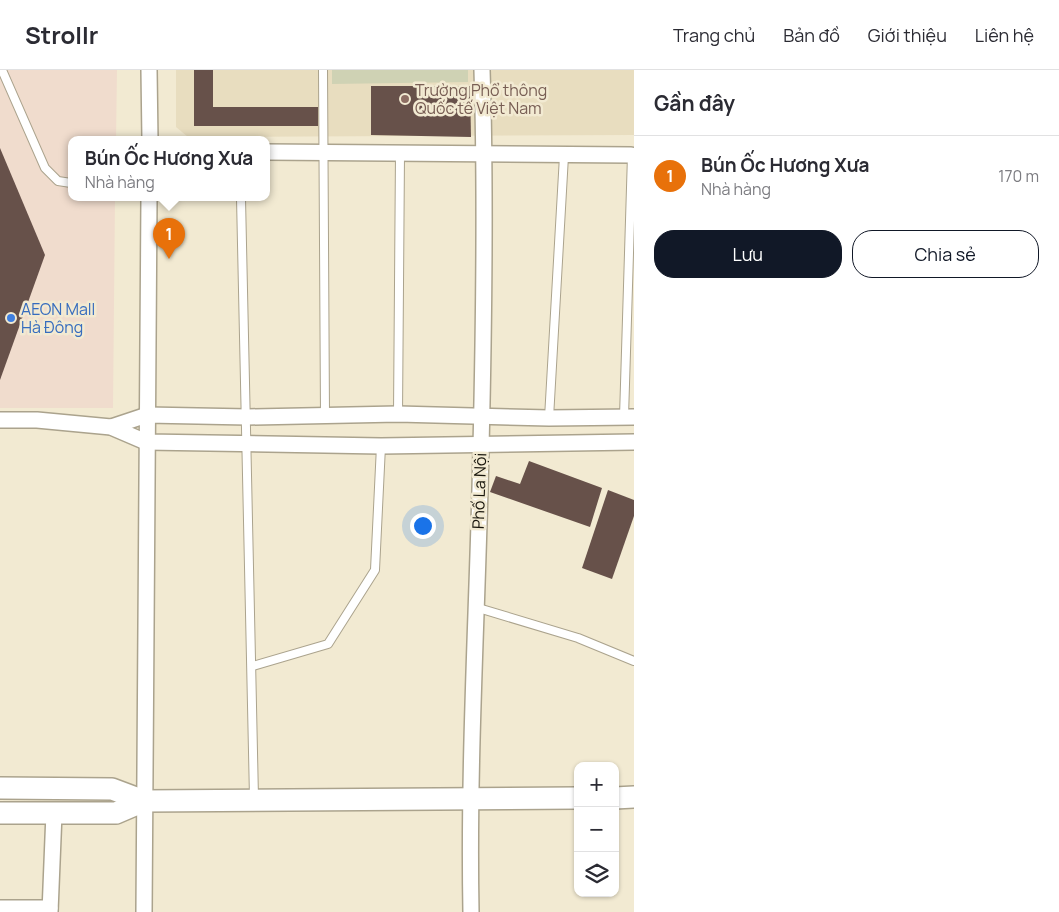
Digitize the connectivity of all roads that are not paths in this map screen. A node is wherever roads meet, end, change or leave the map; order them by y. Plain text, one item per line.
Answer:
1 (2, 70) edge
2 (149, 70) edge
3 (323, 70) edge
4 (482, 70) edge
5 (150, 136) edge
6 (270, 152) edge
7 (324, 154) junction
8 (400, 154) junction
9 (485, 155) junction
10 (632, 155) edge
11 (564, 156) junction
12 (68, 182) edge
13 (149, 201) edge
14 (241, 201) edge
15 (398, 414) junction
16 (147, 415) junction
17 (325, 415) junction
18 (248, 417) junction
19 (481, 417) junction
20 (629, 417) edge
21 (549, 418) junction
22 (0, 420) edge
23 (112, 426) junction
24 (146, 442) junction
25 (634, 442) edge
26 (248, 444) junction
27 (481, 445) junction
28 (381, 446) junction
29 (476, 607) junction
30 (634, 661) edge
31 (253, 666) junction
32 (0, 788) edge
33 (634, 797) edge
34 (574, 798) edge
35 (619, 798) edge
36 (470, 799) junction
37 (144, 801) junction
38 (254, 801) junction
39 (0, 813) edge
40 (54, 813) junction
41 (0, 908) edge
42 (50, 910) edge
43 (144, 912) edge
44 (471, 912) edge

1 - 12 lane
2 - 5 street
3 - 7 lane
4 - 9 street, Phố La Nội
6 - 7 street
7 - 8 street
7 - 17 lane
8 - 9 street
8 - 15 lane
9 - 11 street
9 - 19 street, Phố La Nội
10 - 11 street
10 - 20 lane
11 - 21 lane
13 - 16 street
14 - 18 lane
15 - 17 street
15 - 19 street
16 - 18 street
16 - 23 street
16 - 24 street
17 - 18 street
18 - 26 lane
19 - 21 street
19 - 27 street, Phố La Nội
20 - 21 street
22 - 23 street
23 - 24 street
24 - 26 street
24 - 37 street
25 - 27 street
26 - 28 street
26 - 31 lane
27 - 28 street
27 - 29 street, Phố La Nội
28 - 31 lane
29 - 30 lane
29 - 36 street, Phố La Nội
31 - 38 lane
32 - 37 street
33 - 35 street
34 - 36 street
36 - 38 street
36 - 44 street, Phố La Nội
37 - 38 street
37 - 40 street
37 - 43 street
39 - 40 street
40 - 42 street
41 - 42 street

